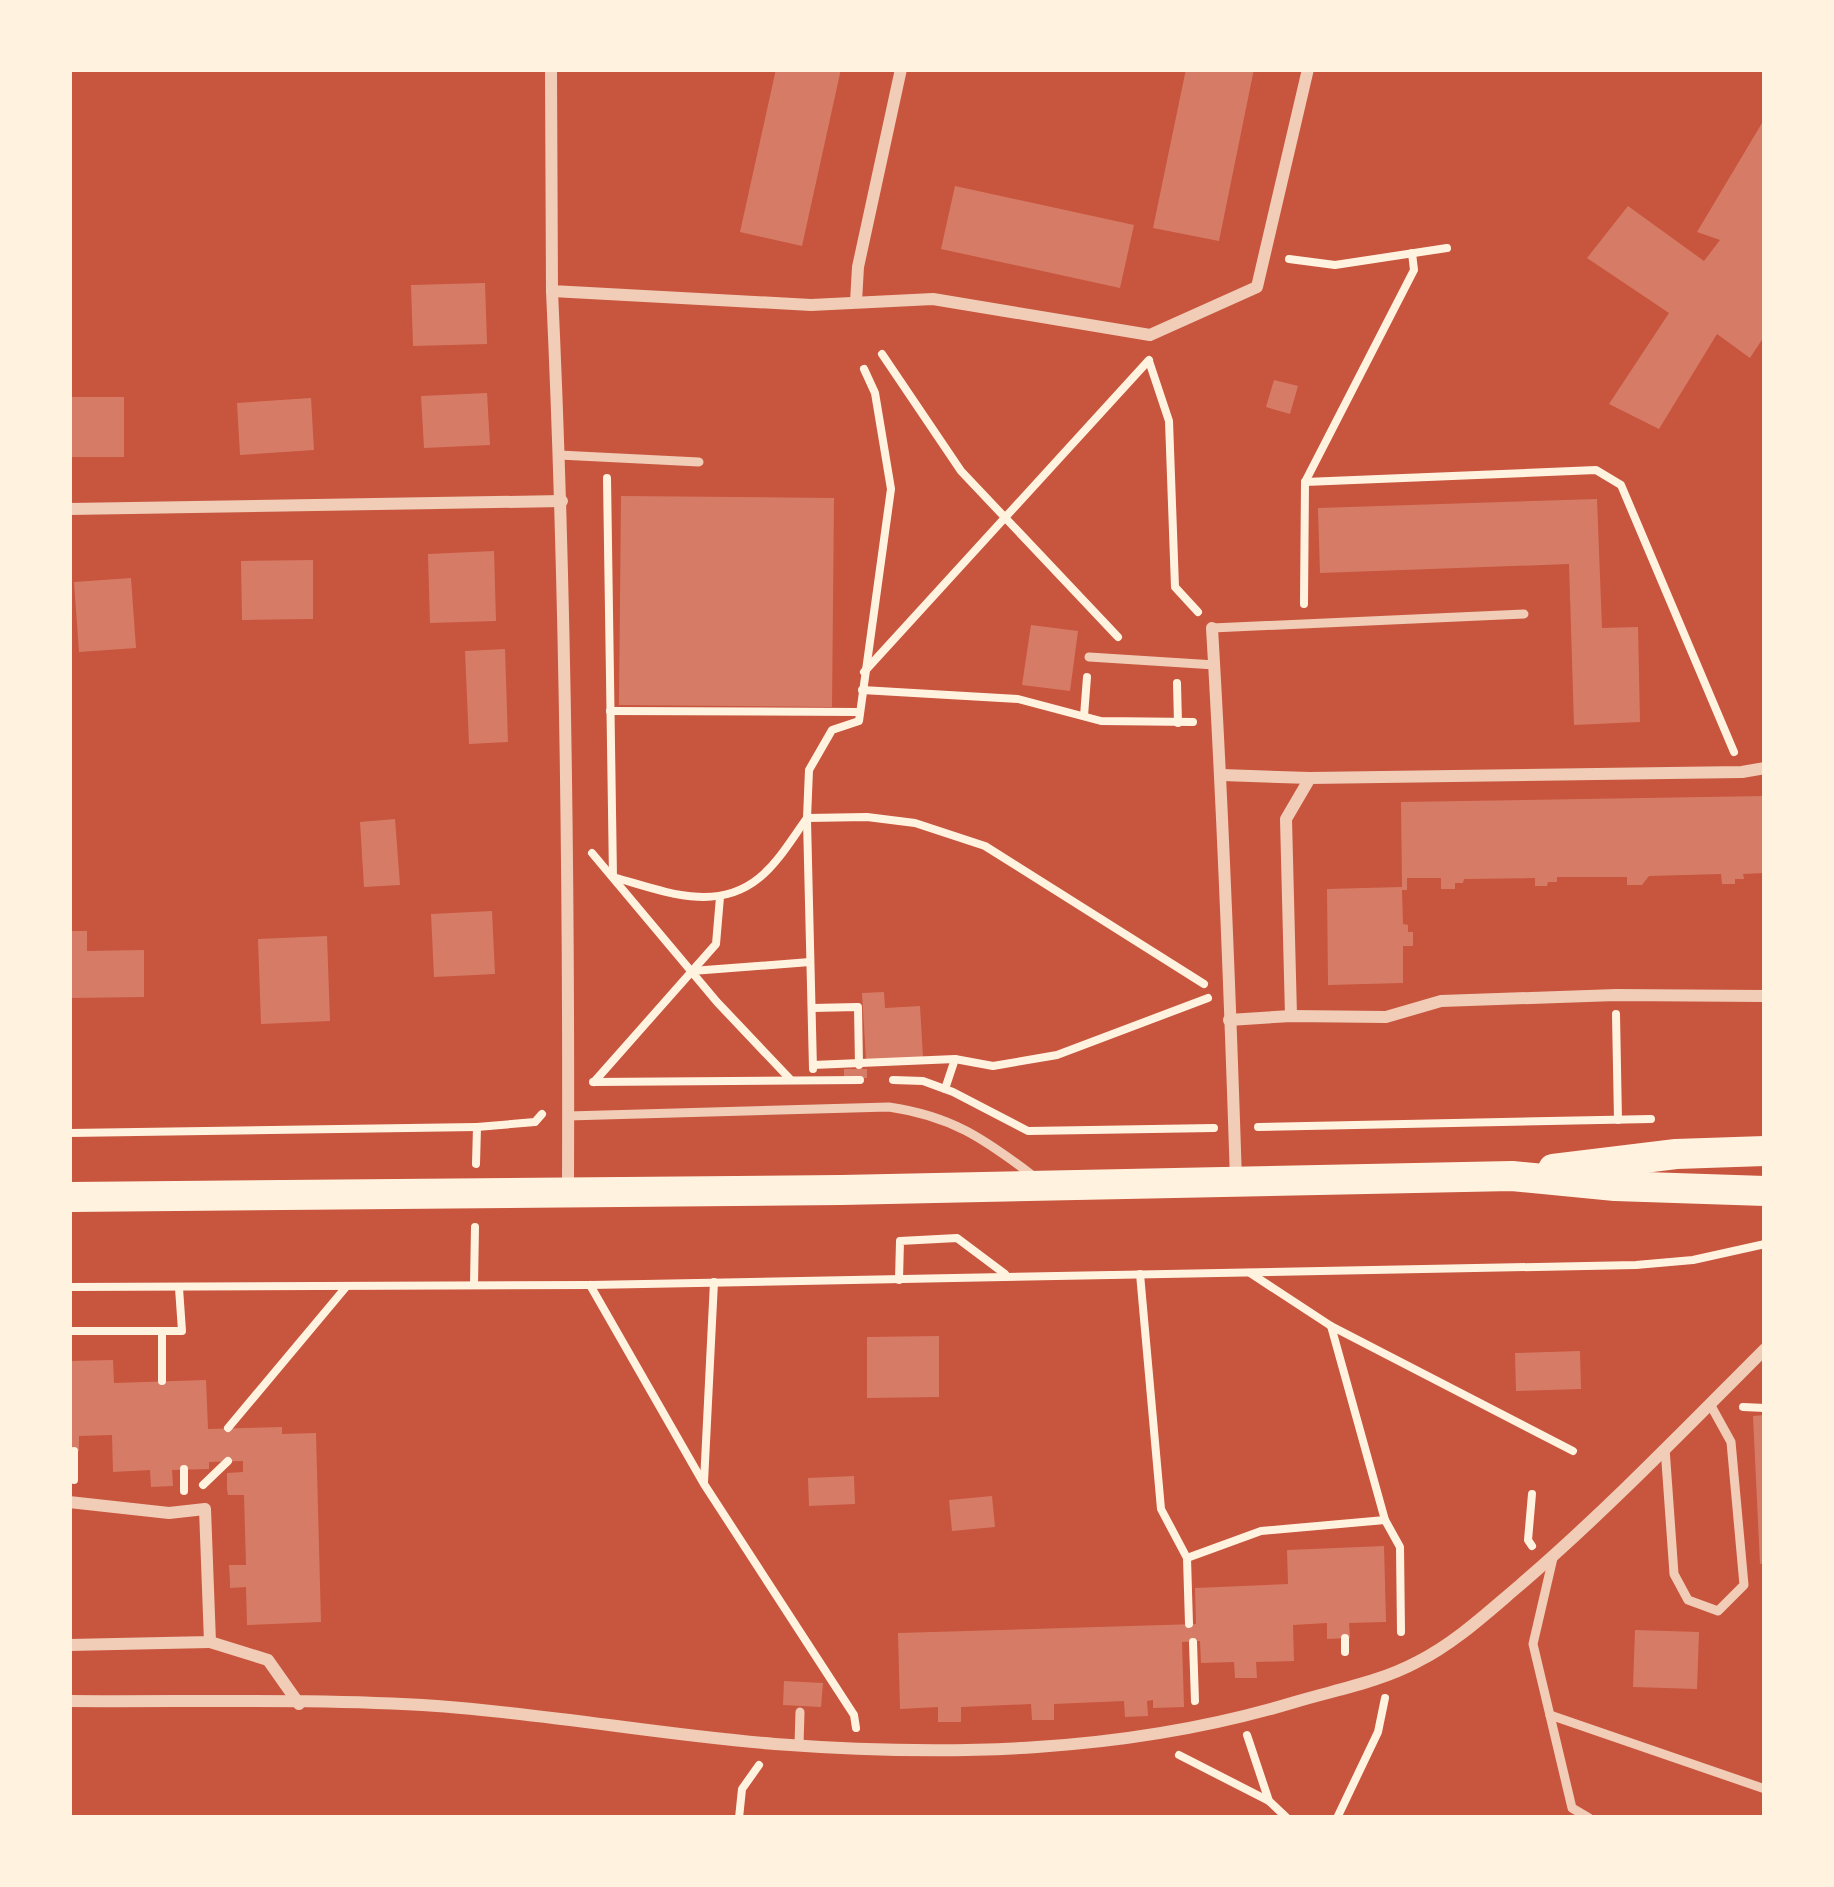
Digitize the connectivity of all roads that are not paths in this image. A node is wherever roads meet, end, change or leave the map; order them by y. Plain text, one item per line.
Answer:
1 (551, 69) edge
2 (901, 69) edge
3 (1308, 69) edge
4 (551, 291) junction
5 (856, 302) junction
6 (559, 455) junction
7 (699, 462) dead end
8 (562, 501) junction
9 (69, 509) edge
10 (1524, 614) dead end
11 (1212, 628) joint
12 (1088, 657) road end
13 (1215, 665) junction
14 (1765, 768) edge
15 (1222, 775) junction
16 (1310, 778) junction
17 (1765, 996) edge
18 (1291, 1016) junction
19 (1229, 1020) junction
20 (568, 1116) junction
21 (1765, 1151) edge
22 (1512, 1176) junction
23 (1236, 1181) junction
24 (1046, 1186) junction
25 (1765, 1190) edge
26 (568, 1192) junction
27 (69, 1197) edge
28 (1765, 1349) edge
29 (1710, 1404) junction
30 (1665, 1448) junction
31 (69, 1502) edge
32 (1548, 1561) junction
33 (210, 1642) junction
34 (69, 1645) edge
35 (69, 1701) edge
36 (299, 1704) junction
37 (800, 1712) dead end
38 (1550, 1714) junction
39 (799, 1745) junction
40 (1765, 1789) edge
41 (1589, 1818) edge

1 - 4 street
2 - 5 street
3 - 5 street
4 - 5 street
4 - 6 street
6 - 7 lane
6 - 8 street
8 - 9 street
8 - 20 street
10 - 11 lane
11 - 13 street
12 - 13 lane
13 - 15 street
14 - 16 street
15 - 16 street
15 - 19 street
16 - 18 street
17 - 18 street
18 - 19 street
19 - 23 street
20 - 24 lane
20 - 26 street
21 - 22 main road
22 - 23 main road
22 - 25 main road
23 - 24 main road
24 - 26 main road
26 - 27 main road
28 - 29 street
29 - 30 street
29 - 30 lane
30 - 32 street
31 - 33 street
32 - 38 lane
32 - 39 street
33 - 34 street
33 - 36 street
35 - 36 street
36 - 39 street
37 - 39 lane
38 - 40 lane
38 - 41 lane

